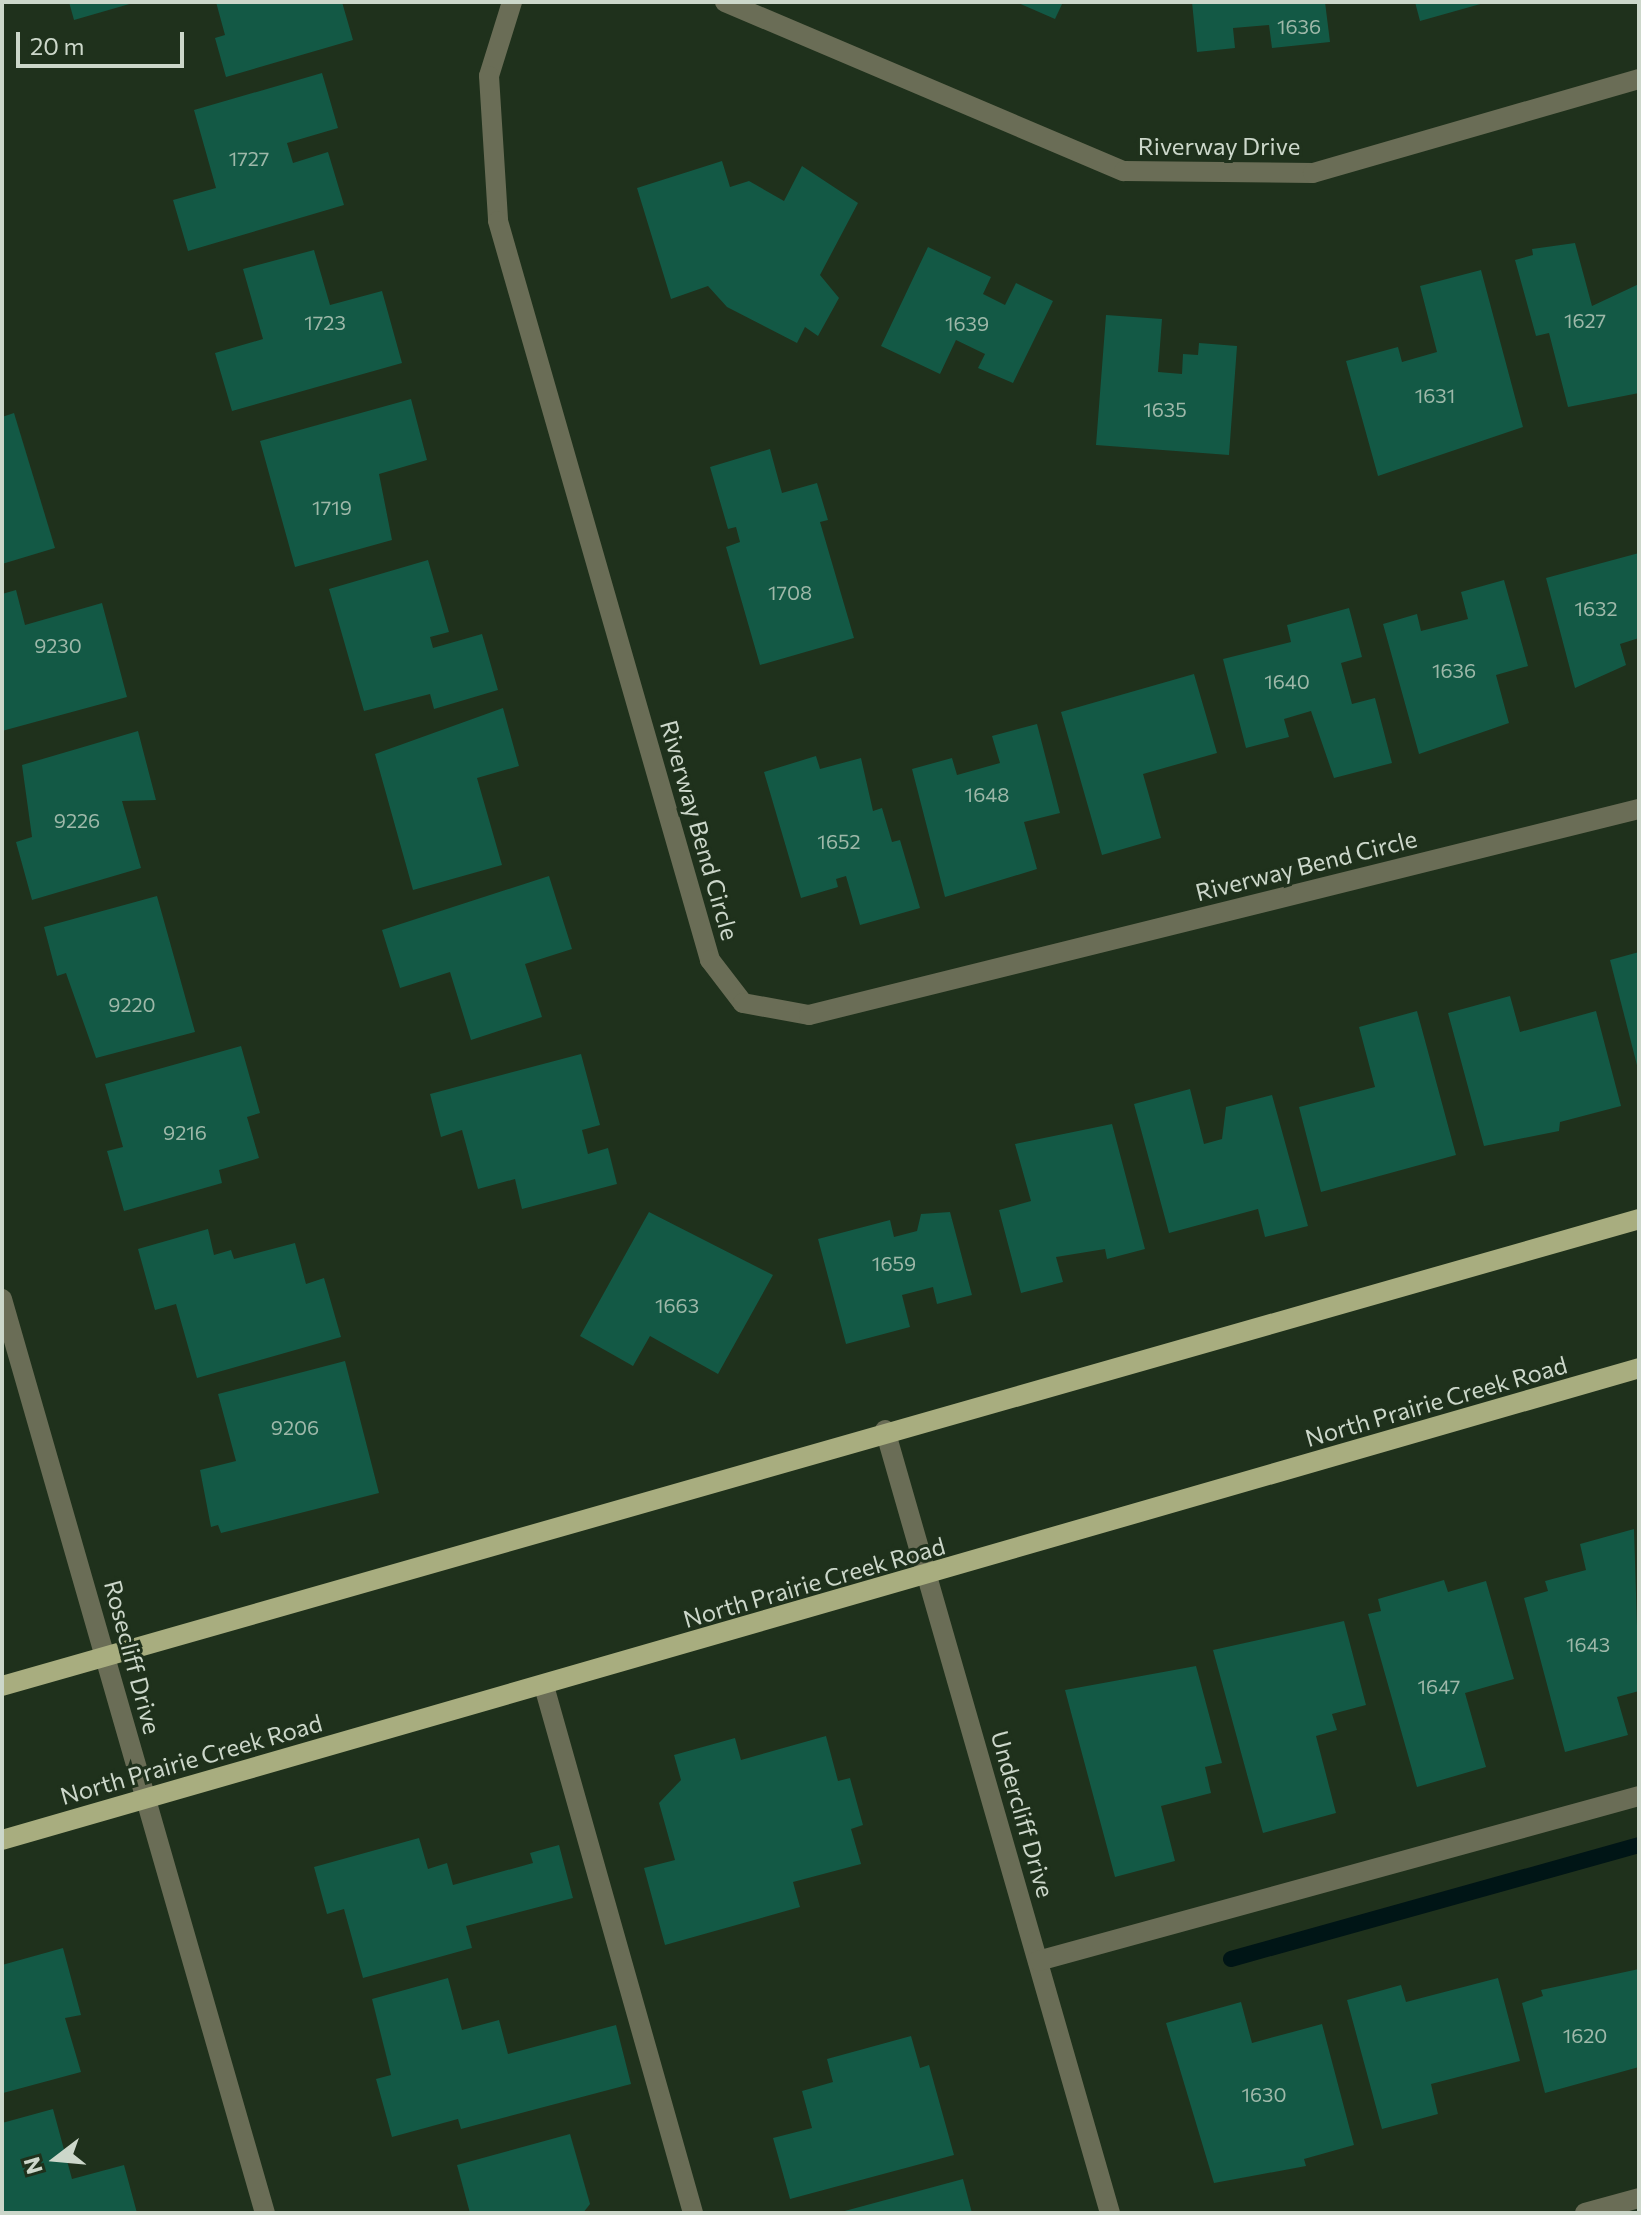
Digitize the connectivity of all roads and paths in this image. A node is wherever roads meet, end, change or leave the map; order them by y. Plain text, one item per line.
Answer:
1 (512, 2) edge
2 (725, 2) edge
3 (1639, 79) edge
4 (1639, 809) edge
5 (1639, 1219) edge
6 (2, 1299) edge
7 (1639, 1368) edge
8 (885, 1430) junction
9 (927, 1578) junction
10 (108, 1656) junction
11 (2, 1686) edge
12 (544, 1686) junction
13 (1639, 1796) edge
14 (143, 1799) junction
15 (2, 1840) edge
16 (1038, 1961) junction
17 (1639, 2198) edge
18 (265, 2213) edge
19 (693, 2213) edge
20 (1110, 2213) edge
21 (1585, 2213) edge

1 - 4 street, Riverway Bend Circle
2 - 3 street, Riverway Drive
5 - 8 main road
6 - 10 street, Rosecliff Drive
7 - 9 main road, North Prairie Creek Road
8 - 9 street, Undercliff Drive
8 - 10 main road
9 - 12 main road, North Prairie Creek Road
9 - 16 street, Undercliff Drive
10 - 11 main road
10 - 14 street, Rosecliff Drive
12 - 14 main road, North Prairie Creek Road
12 - 19 street
13 - 16 street
14 - 15 main road, North Prairie Creek Road
14 - 18 street, Rosecliff Drive
16 - 20 street, Undercliff Drive
17 - 21 street

